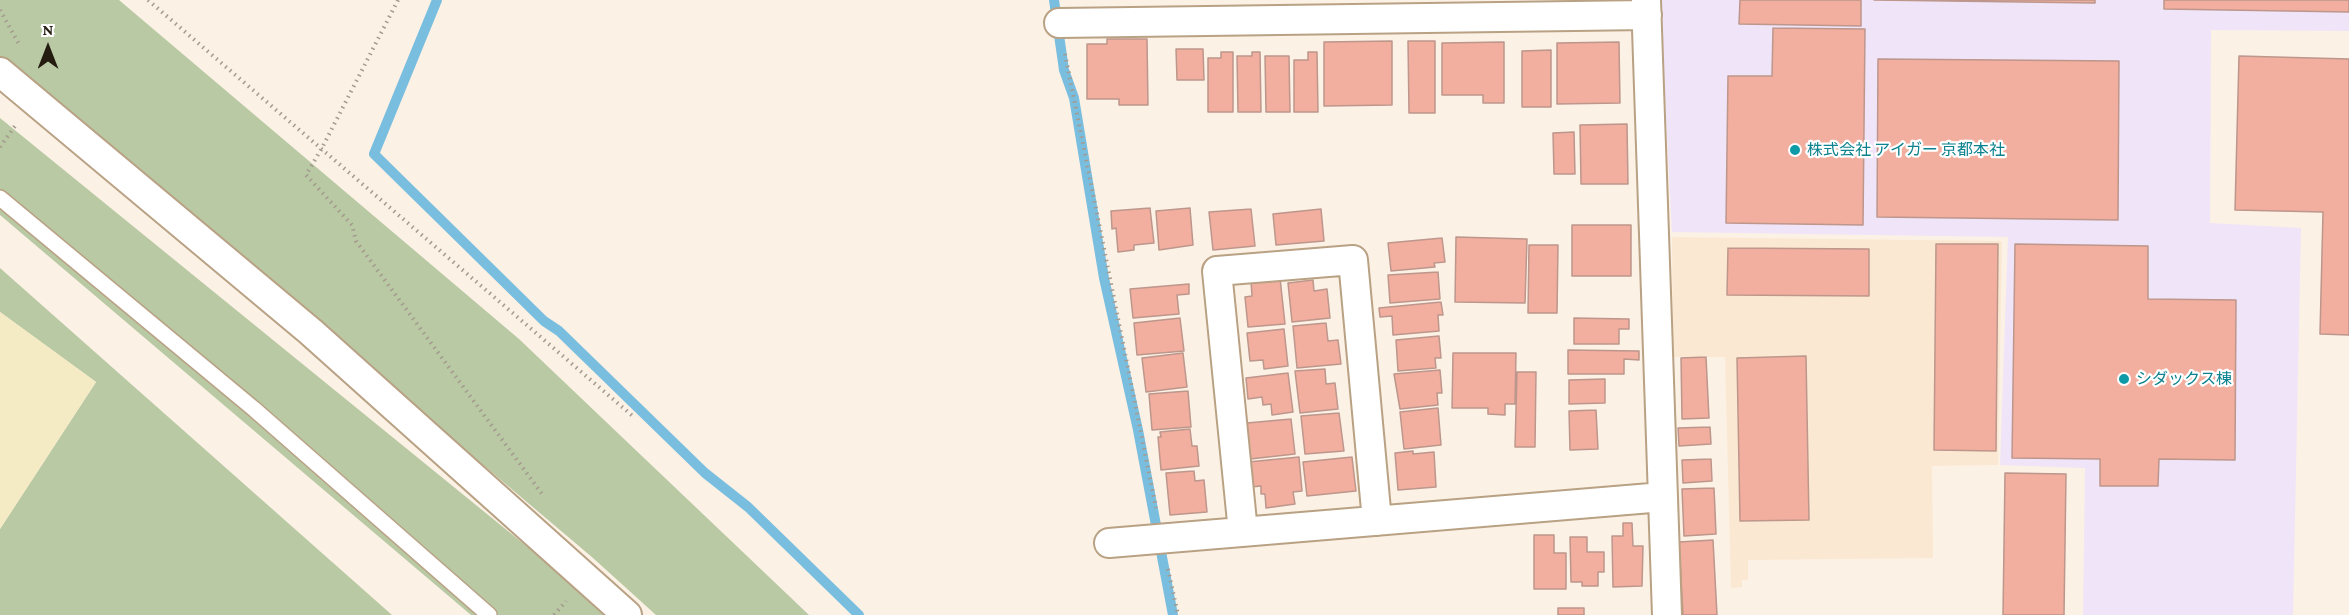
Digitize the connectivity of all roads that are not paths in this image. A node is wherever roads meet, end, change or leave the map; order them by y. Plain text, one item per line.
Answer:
1 (1646, 7) edge
2 (1059, 23) road end
3 (0, 72) edge
4 (0, 198) edge
5 (1663, 497) junction
6 (1377, 521) junction
7 (1243, 532) junction
8 (1109, 543) dead end
9 (489, 615) edge
10 (627, 615) edge
11 (1667, 615) edge

1 - 2 street
1 - 5 street
3 - 10 street
4 - 9 lane
5 - 6 street
5 - 11 street
6 - 7 street
6 - 7 street
7 - 8 street

